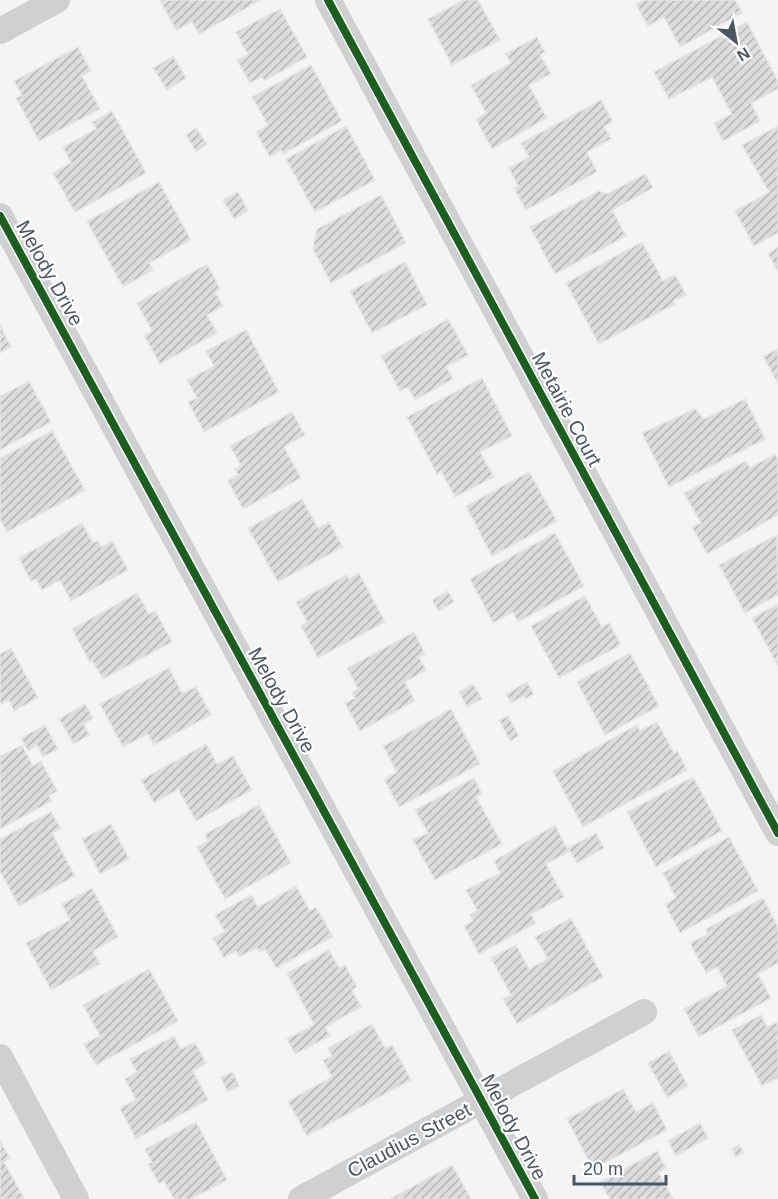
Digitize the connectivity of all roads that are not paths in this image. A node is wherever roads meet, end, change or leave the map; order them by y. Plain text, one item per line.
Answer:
1 (57, 0) edge
2 (328, 0) edge
3 (0, 31) edge
4 (0, 216) edge
5 (778, 833) edge
6 (644, 1012) dead end
7 (0, 1056) edge
8 (482, 1101) junction
9 (76, 1199) edge
10 (301, 1199) edge
11 (535, 1199) edge

1 - 3 street
2 - 5 street, Metairie Court
4 - 8 street, Melody Drive
6 - 8 street, Claudius Street
7 - 9 street
8 - 10 street, Claudius Street
8 - 11 street, Melody Drive

